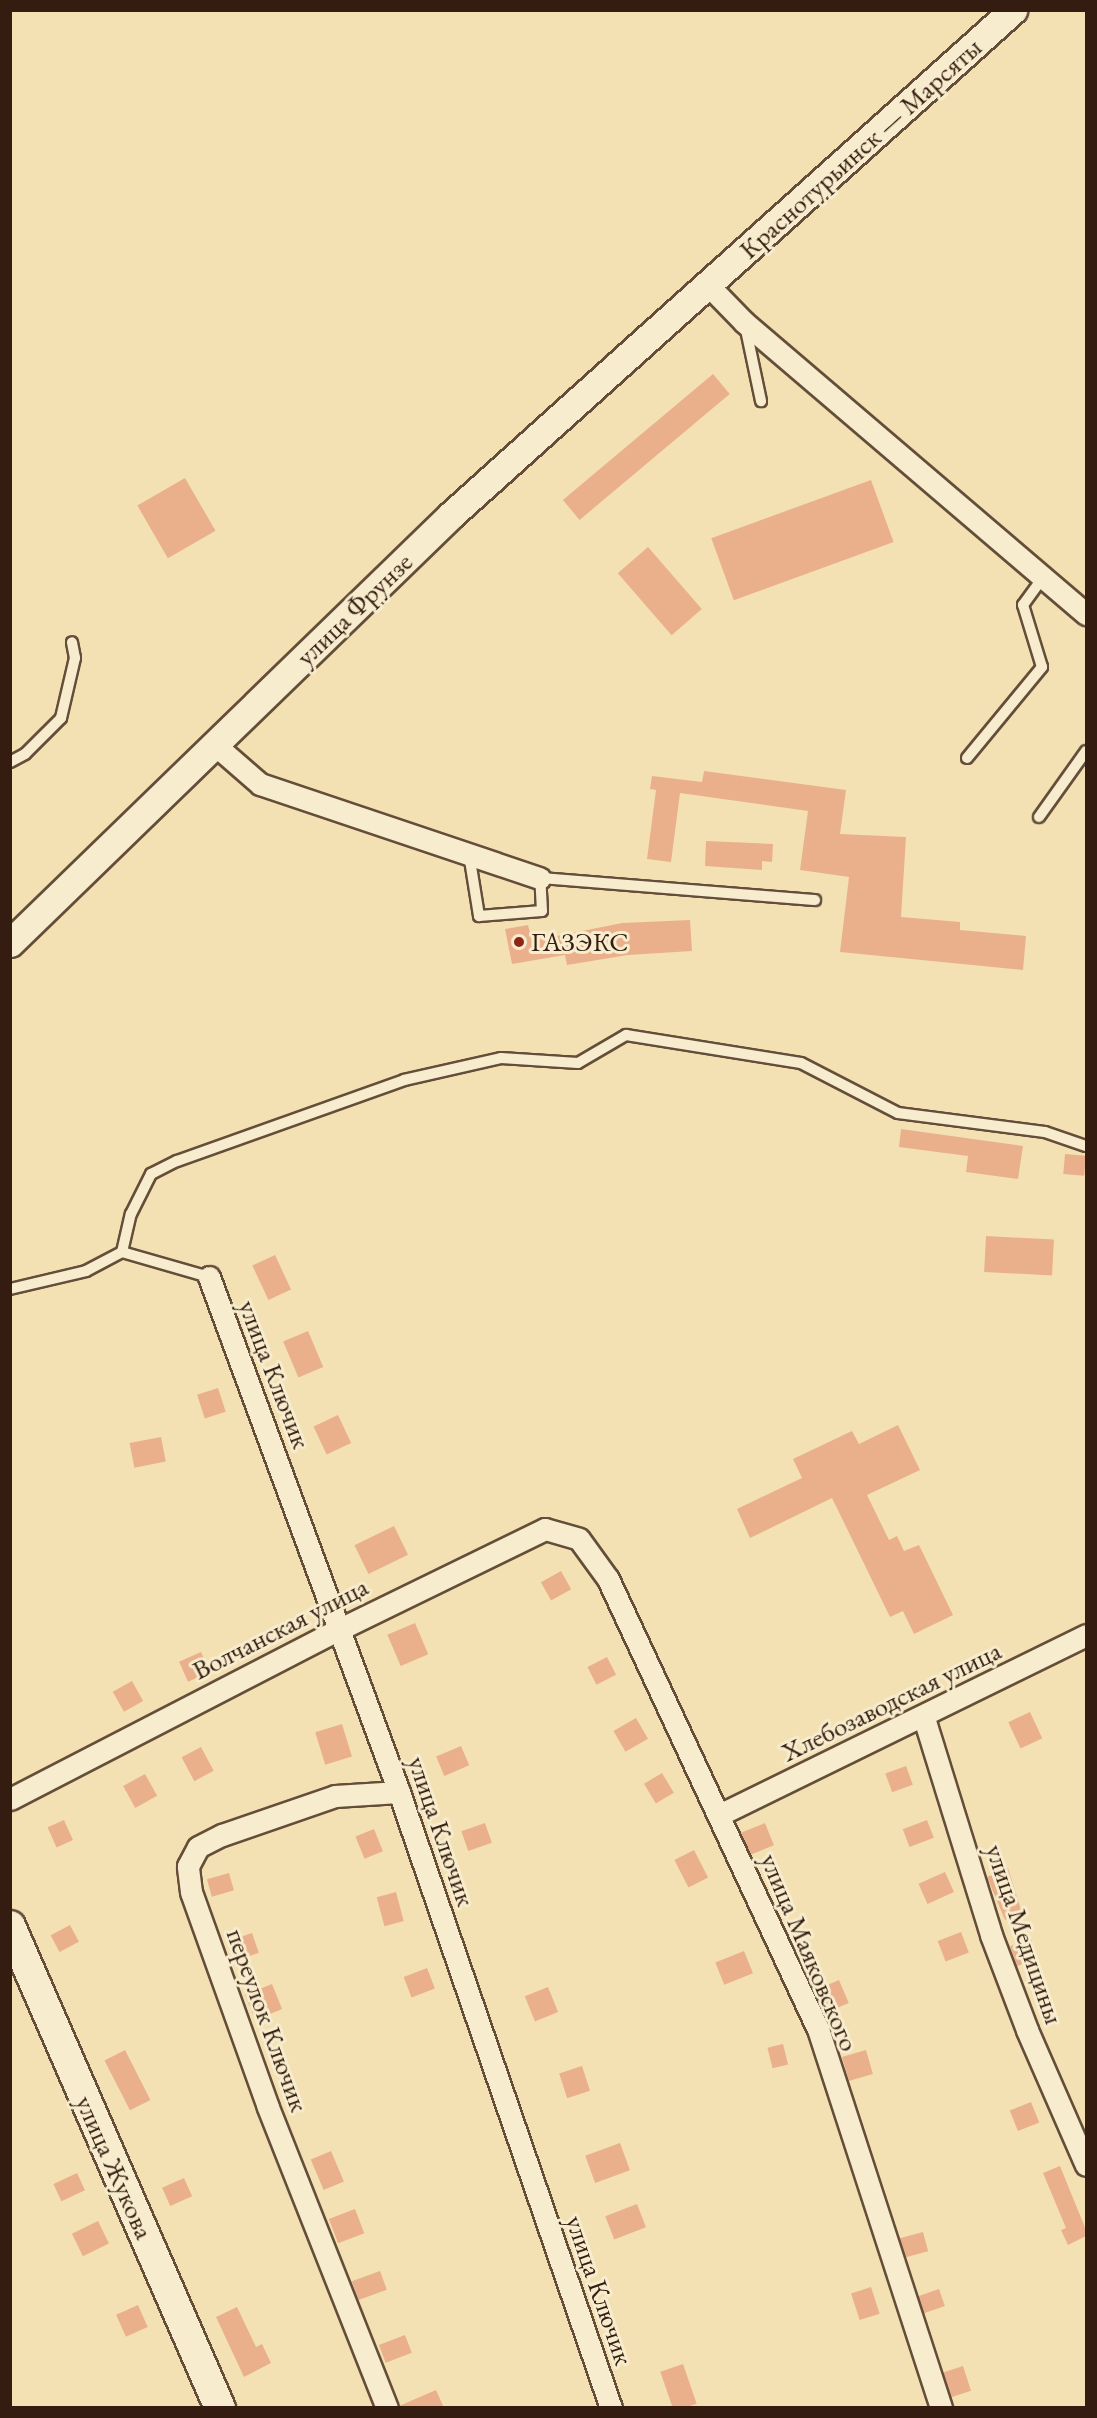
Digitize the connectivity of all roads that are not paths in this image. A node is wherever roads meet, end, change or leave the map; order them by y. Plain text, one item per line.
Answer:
1 (1013, 10) edge
2 (708, 285) junction
3 (744, 322) junction
4 (761, 401) dead end
5 (1044, 576) junction
6 (1086, 614) edge
7 (72, 642) dead end
8 (214, 744) junction
9 (1086, 751) edge
10 (967, 758) dead end
11 (10, 762) edge
12 (1039, 818) dead end
13 (469, 854) junction
14 (540, 878) junction
15 (815, 900) dead end
16 (10, 943) edge
17 (1086, 1146) edge
18 (122, 1252) junction
19 (208, 1277) joint
20 (10, 1289) edge
21 (579, 1539) joint
22 (340, 1629) junction
23 (1086, 1635) edge
24 (924, 1718) junction
25 (399, 1792) junction
26 (10, 1798) edge
27 (719, 1815) junction
28 (10, 1926) edge
29 (1086, 2165) edge
30 (220, 2408) edge
31 (387, 2408) edge
32 (611, 2408) edge
33 (941, 2408) edge

1 - 2 street, Краснотурьинск — Марсяты
2 - 3 street
2 - 8 street, улица Фрунзе
3 - 4 lane
3 - 5 street
5 - 6 street
5 - 10 lane
7 - 11 lane
8 - 13 street
8 - 16 street, улица Фрунзе
9 - 12 lane
13 - 14 street
13 - 14 lane
14 - 15 lane
17 - 18 lane
18 - 19 lane
18 - 20 lane
19 - 22 street, улица Ключик
21 - 22 street, Волчанская улица
21 - 27 street, улица Маяковского
22 - 25 street, улица Ключик
22 - 26 street, Волчанская улица
23 - 24 street, Хлебозаводская улица
24 - 27 street, Хлебозаводская улица
24 - 29 street, улица Медицины
25 - 31 street, переулок Ключик
25 - 32 street, улица Ключик
27 - 33 street, улица Маяковского
28 - 30 main road, улица Жукова

